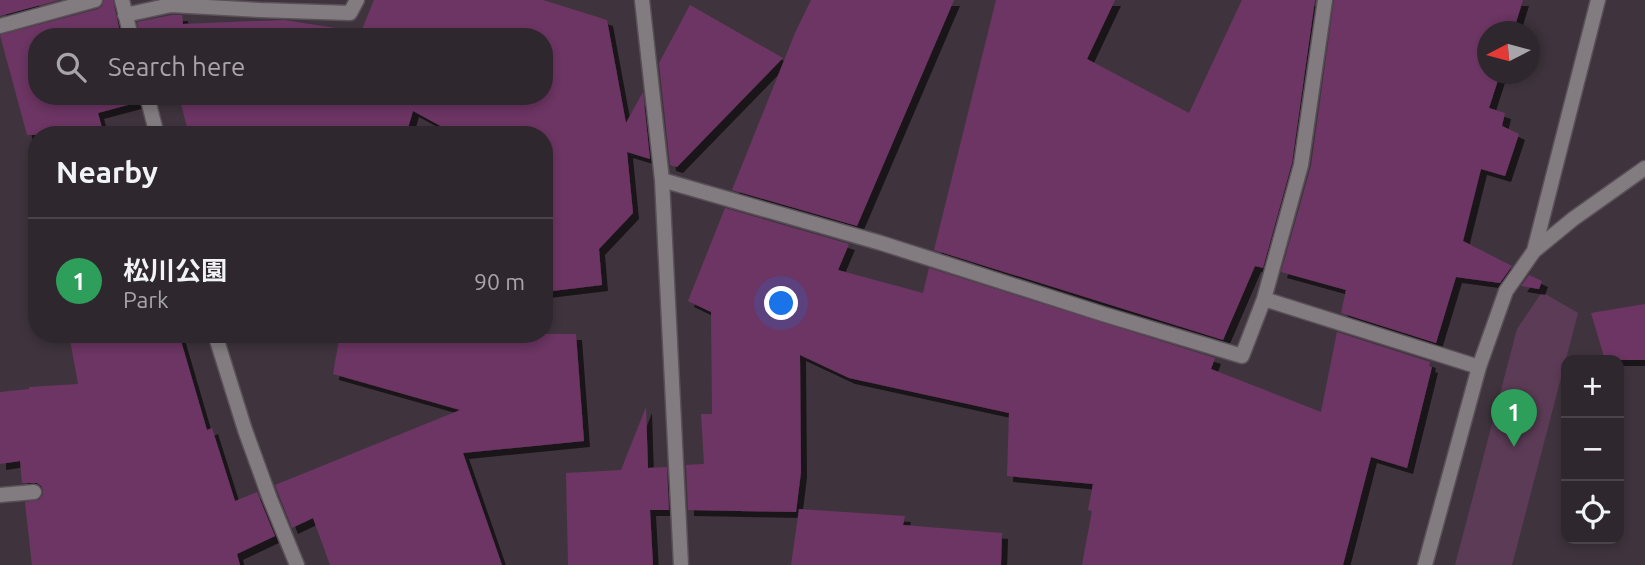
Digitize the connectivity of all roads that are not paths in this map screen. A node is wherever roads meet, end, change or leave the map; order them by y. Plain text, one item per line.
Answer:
1 (95, 0) edge
2 (122, 0) edge
3 (357, 0) edge
4 (642, 0) edge
5 (1325, 0) edge
6 (1598, 0) edge
7 (125, 15) junction
8 (0, 26) edge
9 (129, 28) edge
10 (149, 105) edge
11 (155, 126) edge
12 (1645, 168) edge
13 (662, 180) junction
14 (1534, 251) junction
15 (1264, 299) junction
16 (218, 343) edge
17 (1479, 367) junction
18 (34, 492) dead end
19 (0, 495) edge
20 (297, 565) edge
21 (681, 565) edge
22 (1425, 565) edge

1 - 8 street
2 - 7 street
3 - 7 street
4 - 13 street
5 - 15 street
6 - 14 street
7 - 9 street
10 - 11 street
12 - 14 street
13 - 15 street
13 - 21 street
14 - 17 street
15 - 17 street
16 - 20 street
17 - 22 street
18 - 19 street

